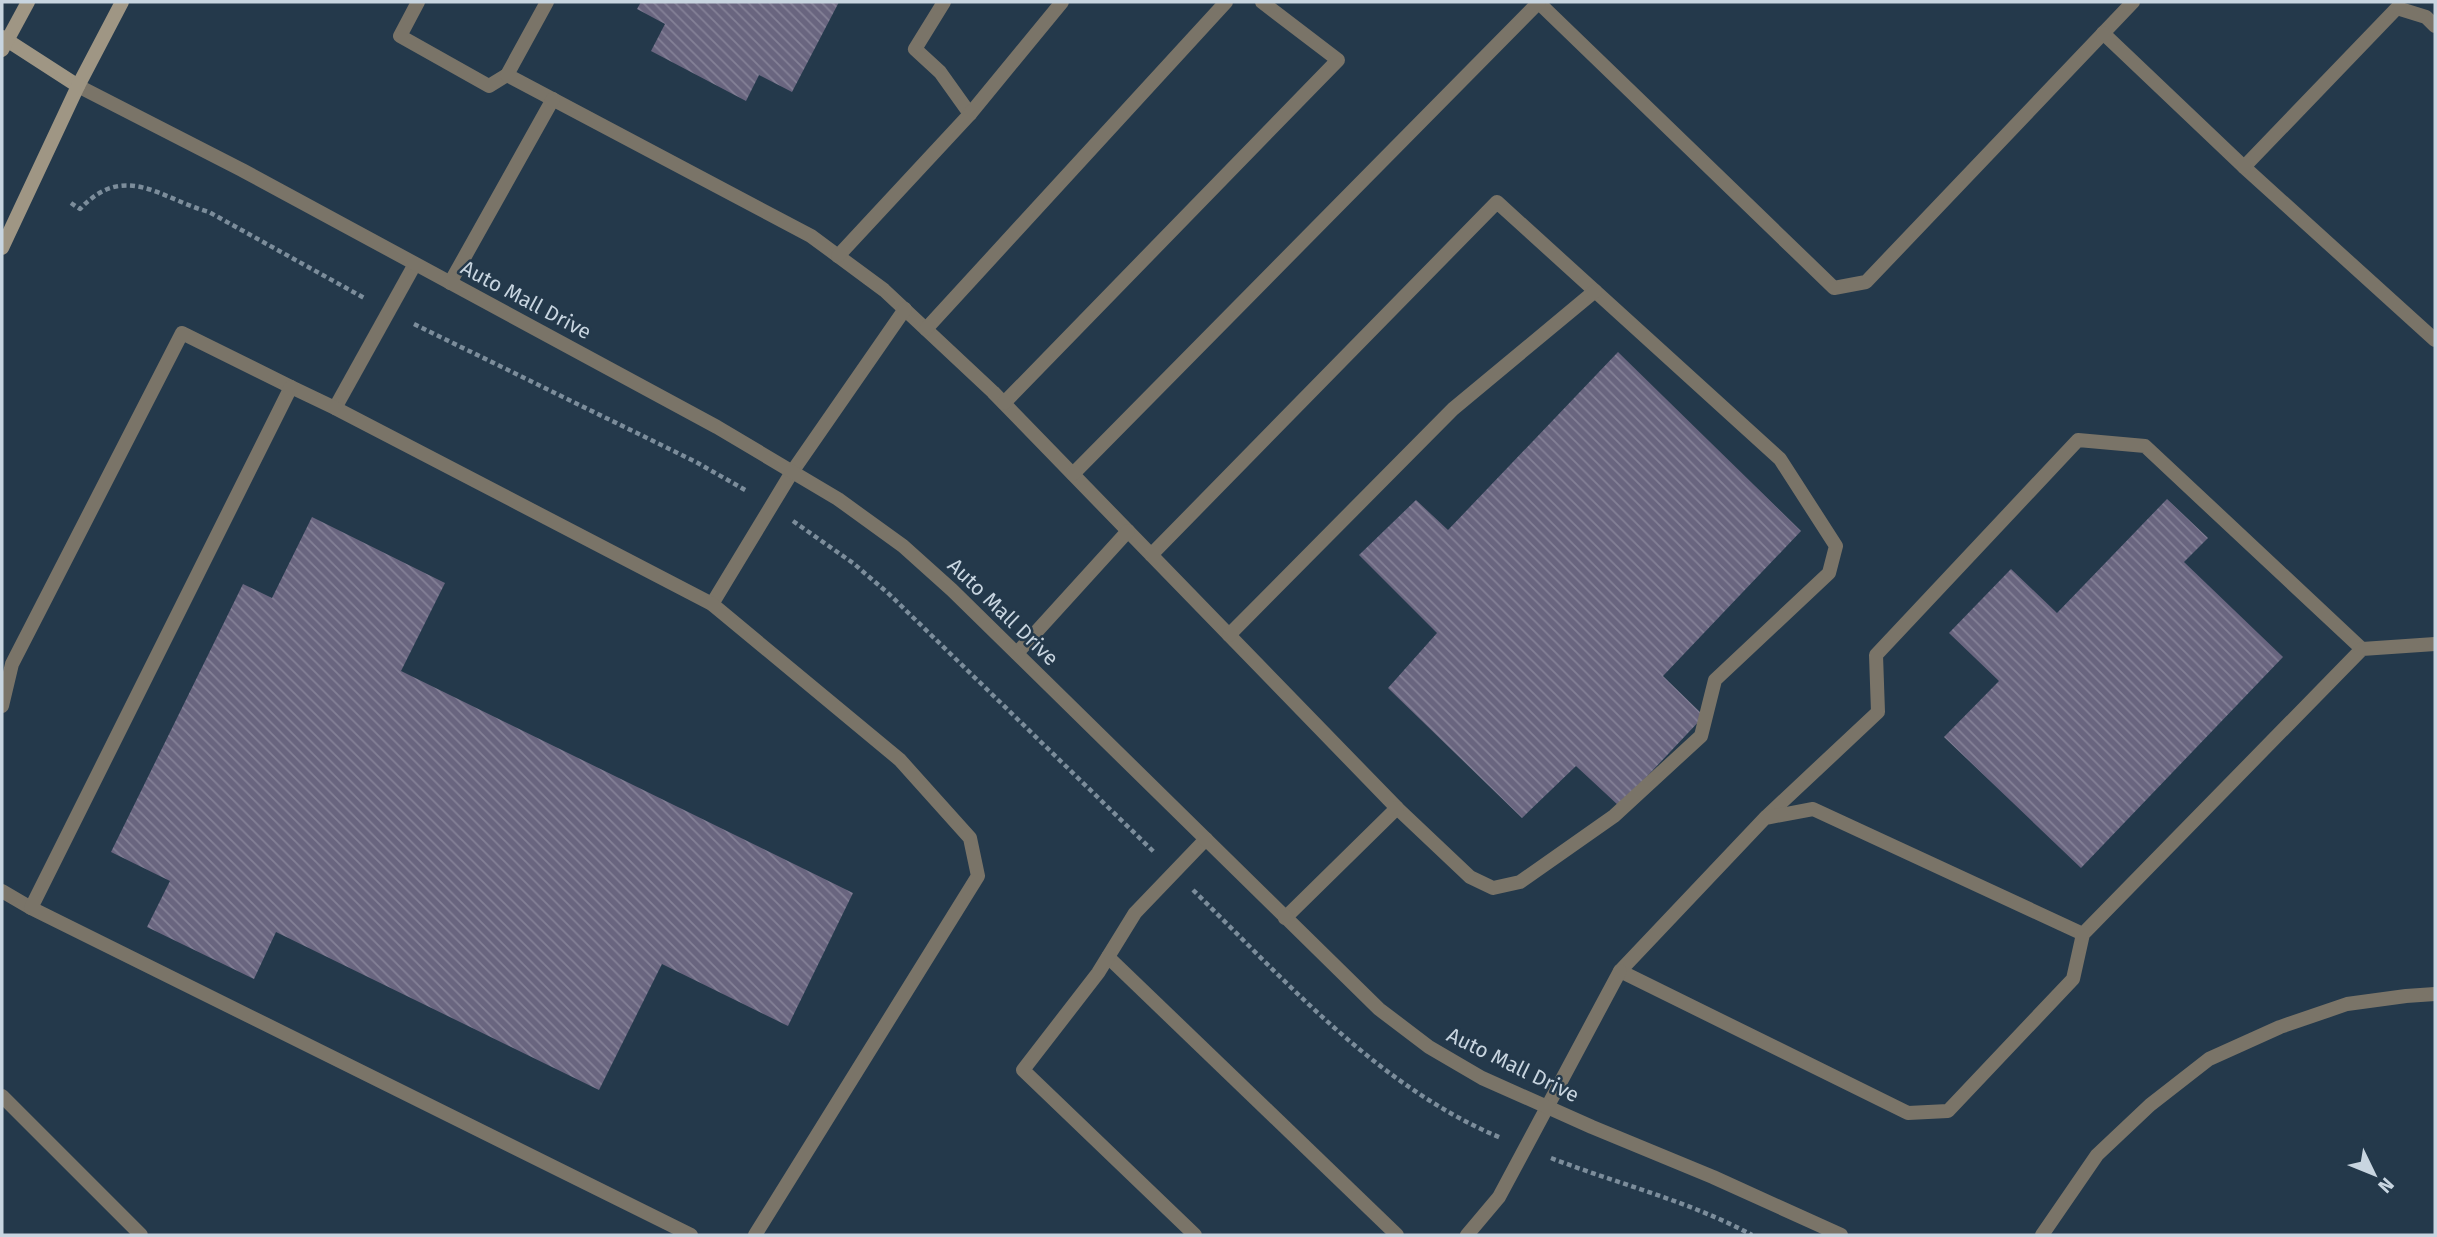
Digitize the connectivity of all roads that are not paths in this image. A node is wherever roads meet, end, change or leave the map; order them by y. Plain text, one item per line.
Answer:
1 (29, 2) edge
2 (122, 2) edge
3 (418, 2) edge
4 (547, 2) edge
5 (944, 2) edge
6 (1062, 2) edge
7 (1226, 2) edge
8 (1262, 2) edge
9 (1538, 2) edge
10 (2133, 2) edge
11 (2435, 26) edge
12 (2103, 33) junction
13 (4, 42) edge
14 (507, 75) junction
15 (78, 86) junction
16 (554, 99) junction
17 (970, 114) junction
18 (2244, 167) junction
19 (2, 248) edge
20 (838, 256) junction
21 (415, 264) junction
22 (450, 282) junction
23 (1595, 291) junction
24 (905, 309) junction
25 (926, 329) junction
26 (2435, 340) edge
27 (291, 387) junction
28 (1004, 403) junction
29 (335, 408) junction
30 (792, 472) junction
31 (1073, 474) junction
32 (1128, 531) junction
33 (1151, 555) junction
34 (712, 604) junction
35 (1229, 635) junction
36 (2435, 644) edge
37 (2362, 649) junction
38 (1017, 653) junction
39 (2, 706) edge
40 (1398, 808) junction
41 (1765, 818) junction
42 (1206, 839) junction
43 (2, 892) edge
44 (31, 908) junction
45 (1284, 918) junction
46 (2083, 934) junction
47 (1108, 957) junction
48 (1620, 971) junction
49 (2435, 994) edge
50 (2, 1096) edge
51 (1548, 1106) junction
52 (141, 1235) edge
53 (691, 1235) edge
54 (755, 1235) edge
55 (1195, 1235) edge
56 (1397, 1235) edge
57 (1467, 1235) edge
58 (1842, 1235) edge
59 (2042, 1235) edge

1 - 13 main road
2 - 15 main road
3 - 14 street
4 - 14 street
5 - 17 street
6 - 17 street
7 - 25 street
8 - 28 street
9 - 12 street
9 - 31 street
10 - 12 street
11 - 18 street
12 - 18 street
13 - 15 main road
14 - 16 street
15 - 19 main road
15 - 21 street, Auto Mall Drive
16 - 20 street
16 - 22 street
17 - 20 street
18 - 26 street
20 - 24 street
21 - 22 street, Auto Mall Drive
21 - 29 street
22 - 30 street, Auto Mall Drive
23 - 33 street
23 - 35 street
23 - 40 street
24 - 25 street
24 - 30 street
25 - 28 street
27 - 29 street
27 - 39 street
27 - 44 street
28 - 31 street
29 - 34 street
30 - 34 street
30 - 38 street, Auto Mall Drive
31 - 32 street
32 - 33 street
32 - 38 street
33 - 35 street
34 - 54 street
35 - 40 street
36 - 37 street
37 - 41 street
37 - 46 street
38 - 42 street, Auto Mall Drive
40 - 45 street
41 - 46 street
41 - 48 street
42 - 45 street, Auto Mall Drive
42 - 47 street
43 - 44 street
44 - 53 street
45 - 51 street, Auto Mall Drive
46 - 48 street
47 - 55 street
47 - 56 street
48 - 51 street
49 - 59 street
50 - 52 street
51 - 57 street
51 - 58 street, Auto Mall Drive

